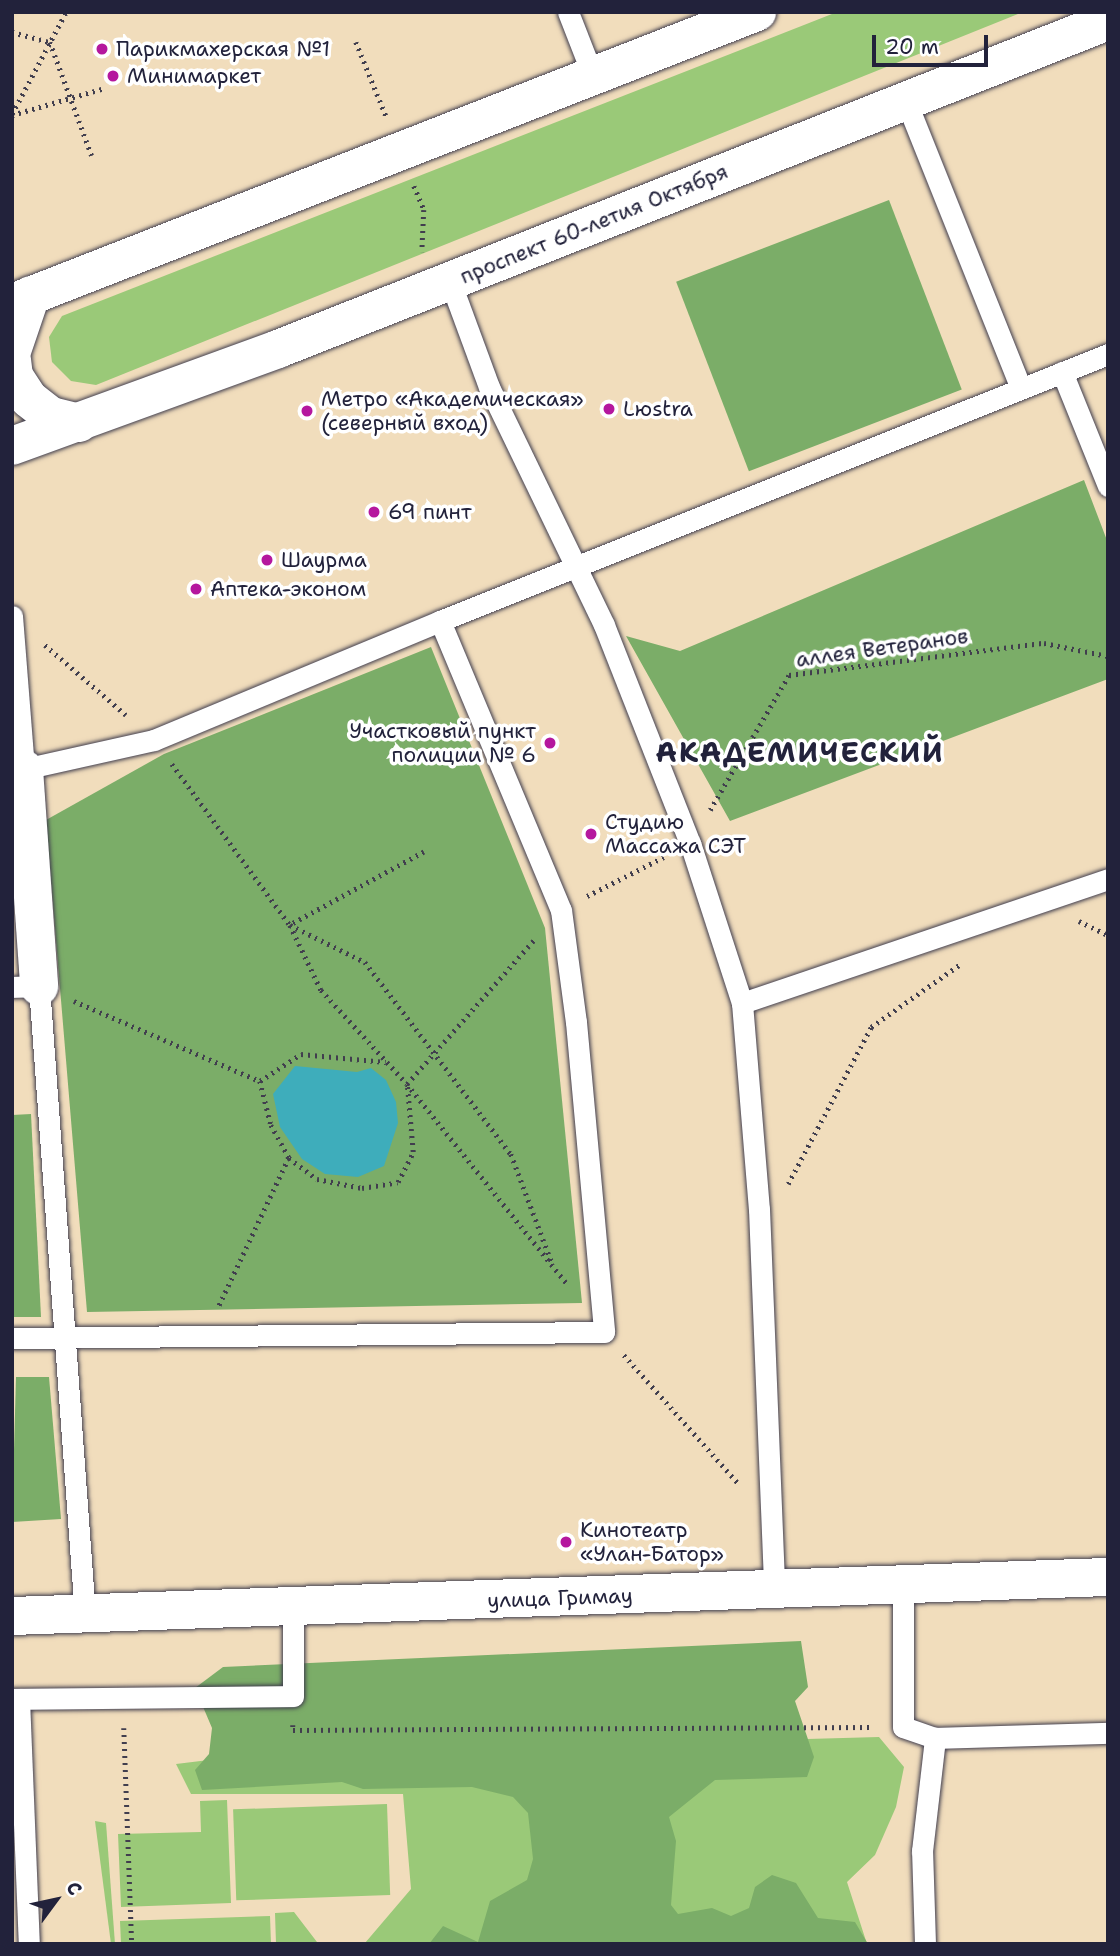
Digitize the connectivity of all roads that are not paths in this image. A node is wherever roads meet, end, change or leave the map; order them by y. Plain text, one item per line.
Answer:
1 (568, 12) edge
2 (757, 12) edge
3 (1108, 21) edge
4 (593, 76) junction
5 (906, 101) junction
6 (450, 282) junction
7 (22, 299) edge
8 (12, 351) edge
9 (1108, 354) edge
10 (12, 360) edge
11 (1062, 372) junction
12 (1021, 388) junction
13 (79, 423) junction
14 (12, 446) edge
15 (1108, 486) edge
16 (578, 563) junction
17 (13, 616) edge
18 (440, 621) junction
19 (24, 769) junction
20 (1108, 878) edge
21 (26, 986) edge
22 (742, 1003) junction
23 (65, 1337) junction
24 (12, 1338) edge
25 (1108, 1577) edge
26 (904, 1584) junction
27 (774, 1589) junction
28 (293, 1609) junction
29 (86, 1615) junction
30 (12, 1616) edge
31 (16, 1699) edge
32 (1108, 1733) edge
33 (935, 1738) junction
34 (18, 1803) edge
35 (29, 1944) edge
36 (925, 1944) edge

1 - 4 lane
2 - 4 main road
3 - 5 main road, проспект 60-летия Октября
4 - 7 main road
5 - 6 main road, проспект 60-летия Октября
5 - 12 lane
6 - 13 main road, проспект 60-летия Октября
6 - 16 lane
7 - 8 main road
9 - 11 lane
10 - 13 main road
11 - 12 lane
11 - 15 lane
12 - 16 lane
13 - 14 main road, проспект 60-летия Октября
16 - 18 lane
16 - 22 lane
17 - 19 lane
18 - 19 lane
18 - 23 lane
19 - 21 main road
20 - 22 lane
21 - 23 lane
22 - 27 lane
23 - 24 lane
23 - 29 lane
25 - 26 main road, улица Гримау
26 - 27 main road, улица Гримау
26 - 33 lane
27 - 28 main road, улица Гримау
28 - 29 main road, улица Гримау
28 - 31 lane
29 - 30 main road, улица Гримау
31 - 34 lane
32 - 33 lane
33 - 36 lane
34 - 35 lane

